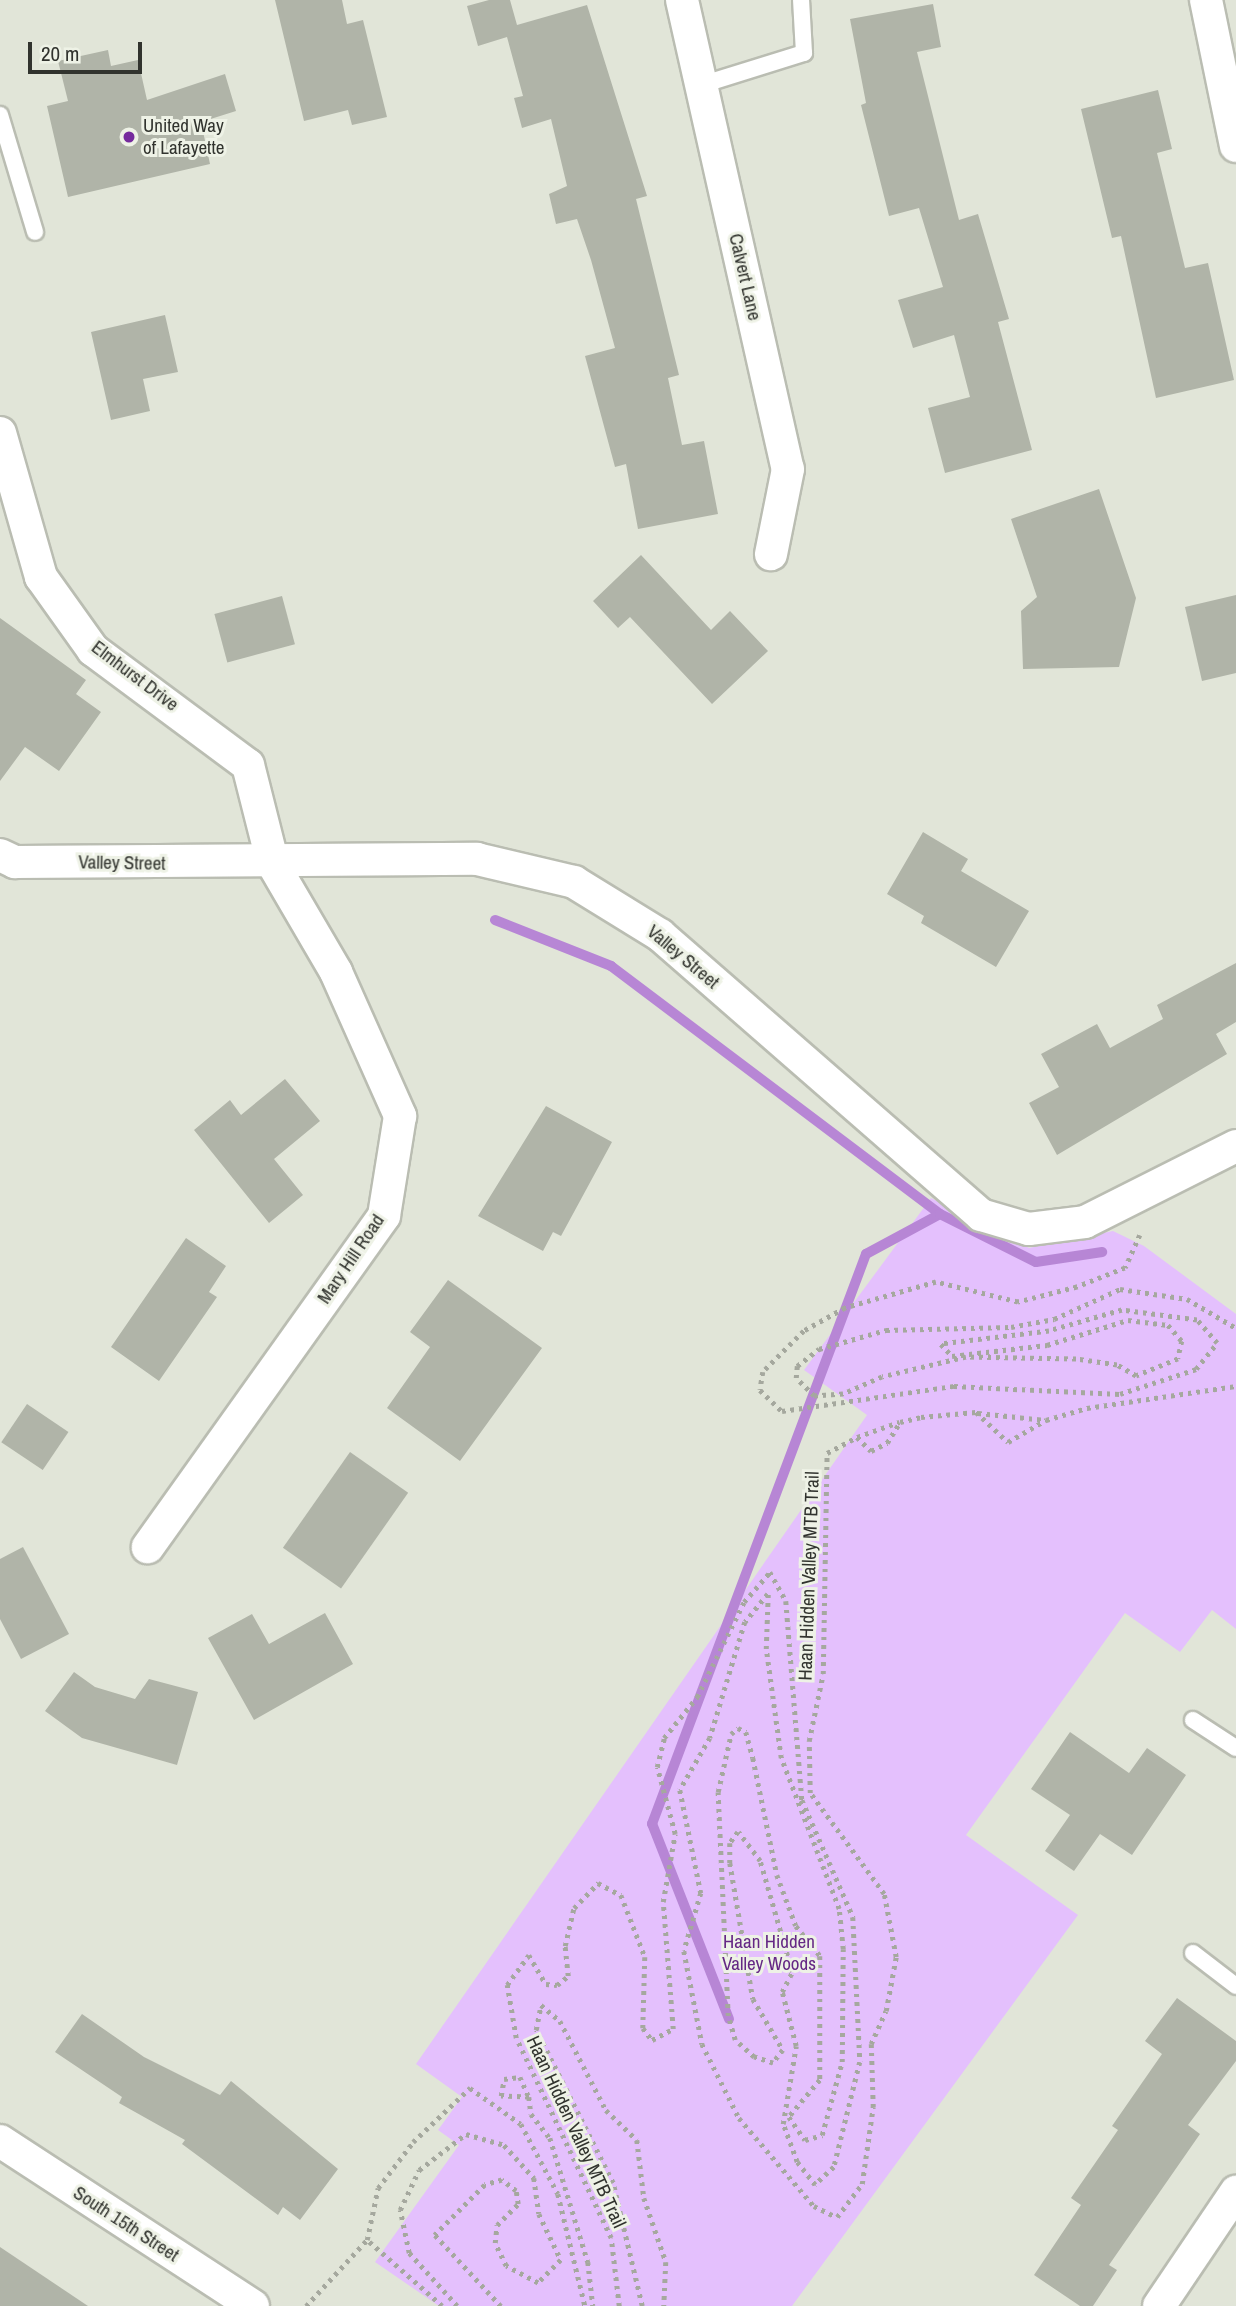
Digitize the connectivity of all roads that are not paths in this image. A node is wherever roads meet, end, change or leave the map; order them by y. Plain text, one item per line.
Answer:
1 (682, 0) edge
2 (801, 0) edge
3 (1206, 0) edge
4 (701, 85) junction
5 (0, 115) edge
6 (1236, 146) edge
7 (35, 232) dead end
8 (0, 433) edge
9 (771, 554) dead end
10 (0, 855) edge
11 (273, 864) junction
12 (1236, 1146) edge
13 (148, 1547) dead end
14 (1193, 1720) dead end
15 (1236, 1748) edge
16 (1193, 1953) dead end
17 (1236, 1986) edge
18 (0, 2141) edge
19 (1236, 2192) edge
20 (253, 2306) edge
21 (1159, 2306) edge

1 - 4 street, Calvert Lane
2 - 4 lane
3 - 6 street
4 - 9 street, Calvert Lane
5 - 7 lane
8 - 11 street, Elmhurst Drive
10 - 11 street, Valley Street
11 - 12 street, Valley Street
11 - 13 street, Mary Hill Road
14 - 15 lane
16 - 17 lane
18 - 20 street, South 15th Street
19 - 21 street

